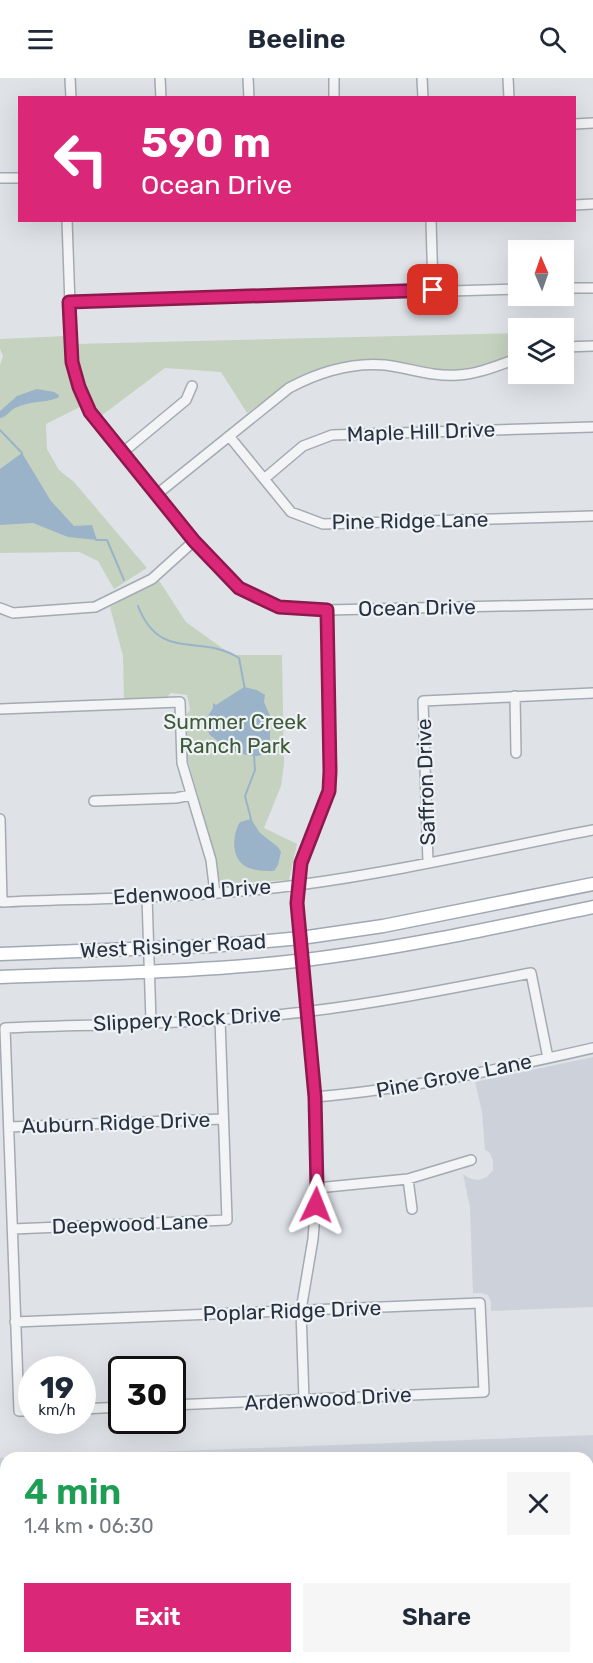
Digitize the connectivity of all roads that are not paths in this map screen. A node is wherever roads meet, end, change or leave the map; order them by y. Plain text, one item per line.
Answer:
1 (70, 78) edge
2 (160, 78) edge
3 (248, 78) edge
4 (334, 78) edge
5 (422, 78) edge
6 (508, 78) edge
7 (70, 96) edge
8 (160, 96) edge
9 (249, 96) edge
10 (334, 96) edge
11 (423, 96) edge
12 (509, 96) edge
13 (593, 123) edge
14 (576, 124) edge
15 (0, 178) edge
16 (18, 178) edge
17 (593, 204) edge
18 (576, 205) edge
19 (67, 222) edge
20 (431, 222) edge
21 (574, 288) edge
22 (593, 288) edge
23 (508, 289) edge
24 (433, 290) junction
25 (69, 302) junction
26 (593, 346) edge
27 (574, 347) edge
28 (508, 362) edge
29 (192, 386) dead end
30 (593, 427) edge
31 (229, 436) junction
32 (122, 453) junction
33 (264, 479) junction
34 (156, 495) junction
35 (593, 516) edge
36 (194, 541) junction
37 (593, 604) edge
38 (0, 608) edge
39 (327, 610) junction
40 (593, 693) edge
41 (515, 696) junction
42 (0, 709) edge
43 (516, 753) dead end
44 (191, 795) junction
45 (94, 801) dead end
46 (0, 819) edge
47 (593, 830) edge
48 (428, 863) junction
49 (593, 884) edge
50 (298, 885) junction
51 (215, 893) junction
52 (147, 896) junction
53 (593, 907) edge
54 (301, 938) junction
55 (148, 948) junction
56 (0, 954) edge
57 (304, 960) junction
58 (149, 971) junction
59 (0, 977) edge
60 (308, 1012) junction
61 (220, 1019) junction
62 (151, 1022) junction
63 (593, 1048) edge
64 (548, 1058) junction
65 (315, 1097) junction
66 (223, 1119) junction
67 (9, 1127) junction
68 (471, 1160) dead end
69 (408, 1179) junction
70 (317, 1188) junction
71 (412, 1209) dead end
72 (13, 1229) junction
73 (301, 1310) junction
74 (15, 1322) junction
75 (18, 1390) edge
76 (484, 1392) joint
77 (304, 1400) junction
78 (186, 1405) edge

1 - 7 street
2 - 8 street
3 - 9 street
4 - 10 street
5 - 11 street
6 - 12 street
13 - 14 street
15 - 16 street
17 - 18 street
19 - 25 street, Ocean Drive
20 - 24 street
21 - 22 street
23 - 24 street
24 - 25 street
25 - 32 street, Ocean Drive
26 - 27 street
28 - 31 street
29 - 32 street
30 - 33 street, Maple Hill Drive
31 - 33 street, Pine Ridge Lane
31 - 34 street
32 - 34 street, Ocean Drive
33 - 35 street, Pine Ridge Lane
34 - 36 street, Ocean Drive
36 - 38 street
36 - 39 street, Ocean Drive
37 - 39 street, Ocean Drive
39 - 50 street
40 - 41 street
41 - 43 street
41 - 48 street, Saffron Drive
42 - 44 street
44 - 45 street
44 - 51 street
46 - 52 street, Edenwood Drive
47 - 48 street, Edenwood Drive
48 - 50 street, Edenwood Drive
49 - 54 main road, West Risinger Road
50 - 51 street, Edenwood Drive
50 - 54 street
51 - 52 street, Edenwood Drive
52 - 55 street
53 - 57 main road, West Risinger Road
54 - 55 main road, West Risinger Road
54 - 57 street
55 - 56 main road, West Risinger Road
55 - 58 street
57 - 58 main road, West Risinger Road
57 - 60 street
58 - 59 main road, West Risinger Road
58 - 62 street
60 - 61 street, Slippery Rock Drive
60 - 64 street, Slippery Rock Drive
60 - 65 street
61 - 62 street, Slippery Rock Drive
61 - 66 street, Deepwood Lane
62 - 67 street, Slippery Rock Drive
63 - 64 street, Pine Grove Lane
64 - 65 street, Pine Grove Lane
65 - 70 street
66 - 67 street, Auburn Ridge Drive
66 - 72 street, Deepwood Lane
67 - 72 street
68 - 69 street
69 - 70 street
69 - 71 street
70 - 73 street
72 - 74 street
73 - 74 street, Poplar Ridge Drive
73 - 76 street, Poplar Ridge Drive
73 - 77 street
74 - 75 street
76 - 77 street, Ardenwood Drive
77 - 78 street, Ardenwood Drive

